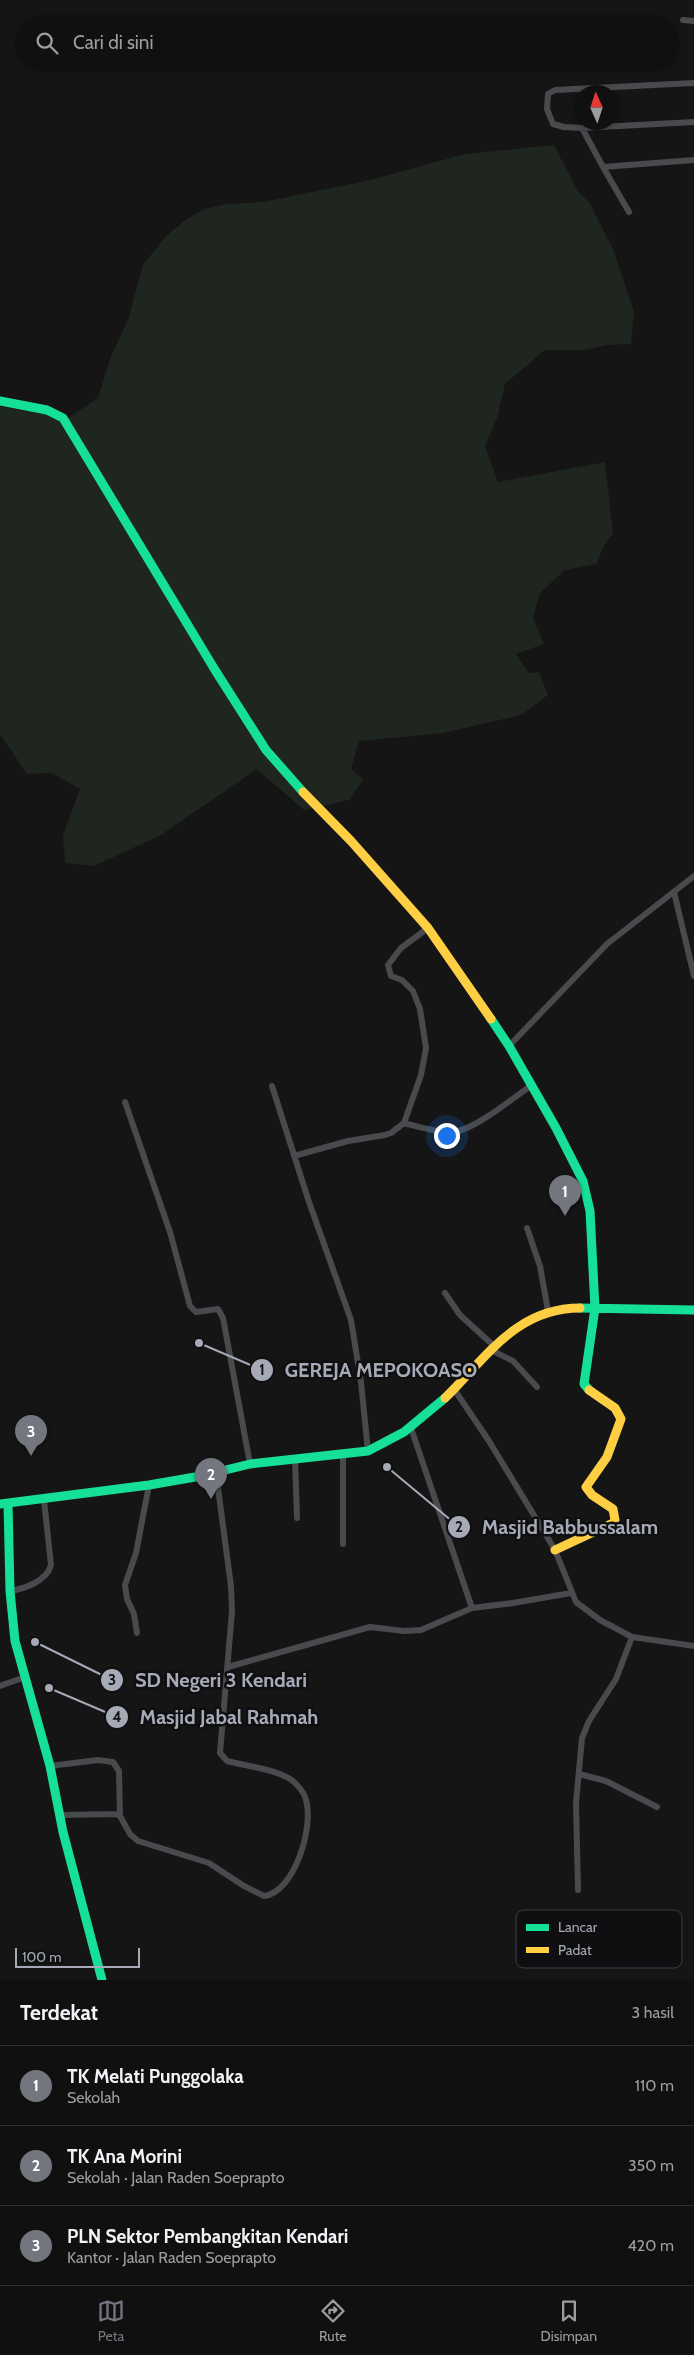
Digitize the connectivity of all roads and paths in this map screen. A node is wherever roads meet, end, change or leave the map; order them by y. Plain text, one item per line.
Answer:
1 (683, 20) dead end
2 (694, 20) edge
3 (694, 83) edge
4 (619, 87) edge
5 (574, 89) edge
6 (694, 122) edge
7 (619, 126) edge
8 (574, 128) edge
9 (583, 130) edge
10 (694, 160) edge
11 (603, 167) junction
12 (629, 212) dead end
13 (0, 401) edge
14 (694, 876) edge
15 (674, 892) junction
16 (428, 928) junction
17 (694, 976) edge
18 (509, 1046) junction
19 (532, 1085) junction
20 (272, 1086) dead end
21 (125, 1102) dead end
22 (404, 1123) junction
23 (294, 1156) junction
24 (527, 1228) dead end
25 (445, 1293) dead end
26 (595, 1308) junction
27 (694, 1310) edge
28 (548, 1311) junction
29 (493, 1348) junction
30 (536, 1387) dead end
31 (454, 1389) junction
32 (411, 1428) junction
33 (368, 1451) junction
34 (342, 1454) junction
35 (295, 1458) junction
36 (250, 1464) junction
37 (216, 1472) junction
38 (149, 1485) junction
39 (44, 1500) junction
40 (4, 1504) edge
41 (297, 1518) dead end
42 (343, 1544) dead end
43 (555, 1550) junction
44 (10, 1592) junction
45 (571, 1592) junction
46 (472, 1608) junction
47 (137, 1633) dead end
48 (632, 1637) junction
49 (694, 1646) edge
50 (228, 1667) junction
51 (26, 1677) junction
52 (0, 1686) edge
53 (50, 1766) junction
54 (579, 1774) junction
55 (657, 1807) dead end
56 (60, 1815) junction
57 (120, 1816) junction
58 (578, 1890) dead end
59 (102, 1980) edge

1 - 2 street
3 - 4 street
5 - 8 street
6 - 7 street
9 - 11 street
10 - 11 street
11 - 12 street
13 - 16 main road
14 - 15 street
15 - 17 street
15 - 18 street
16 - 18 main road
16 - 22 street
18 - 19 main road
19 - 22 street
19 - 26 main road
20 - 23 street
21 - 36 street
22 - 23 street
23 - 33 street
24 - 28 street
25 - 29 street
26 - 27 main road
26 - 28 main road
26 - 43 main road
28 - 29 main road
29 - 30 street
29 - 31 main road
31 - 32 main road
31 - 43 street
32 - 33 main road
32 - 46 street
33 - 34 main road
34 - 35 main road
34 - 42 street
35 - 36 main road
35 - 41 street
36 - 37 main road
37 - 38 main road
37 - 50 street
38 - 39 main road
38 - 47 street
39 - 40 main road
39 - 44 street
40 - 44 main road
43 - 45 street
44 - 51 main road
45 - 46 street
45 - 48 street
46 - 50 street
48 - 49 street
48 - 54 street
50 - 57 street
51 - 52 street
51 - 53 main road
53 - 56 main road
53 - 57 street
54 - 55 street
54 - 58 street
56 - 57 street
56 - 59 main road

